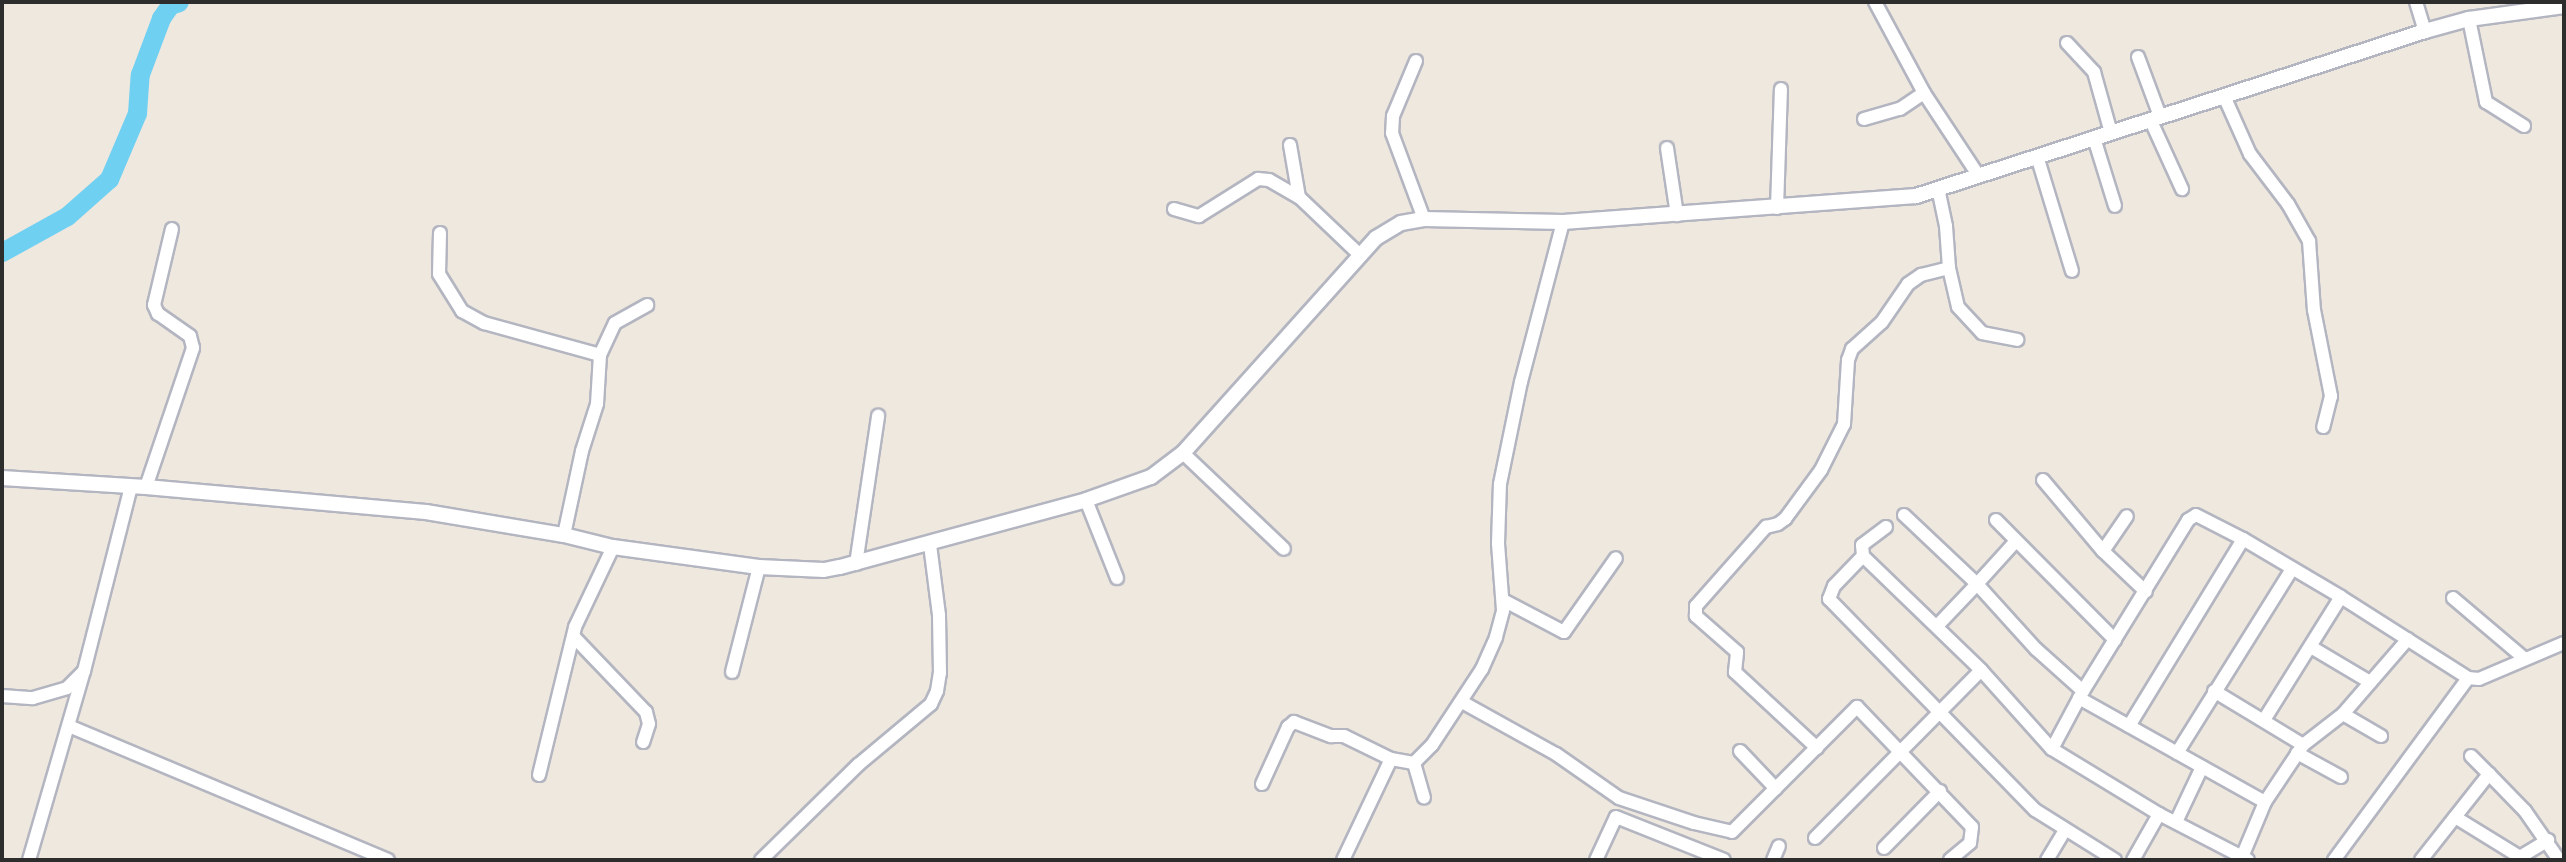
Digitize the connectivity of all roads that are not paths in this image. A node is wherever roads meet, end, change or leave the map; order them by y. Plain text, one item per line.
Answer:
1 (1875, 2) edge
2 (2416, 2) edge
3 (2564, 6) edge
4 (2469, 19) junction
5 (2426, 31) junction
6 (2067, 43) dead end
7 (2138, 57) dead end
8 (1416, 61) dead end
9 (1781, 89) dead end
10 (1924, 93) junction
11 (2224, 96) junction
12 (2156, 118) junction
13 (1864, 119) dead end
14 (2524, 126) dead end
15 (2111, 133) junction
16 (2094, 138) junction
17 (1290, 145) dead end
18 (1667, 148) dead end
19 (2038, 156) junction
20 (1978, 175) junction
21 (1938, 189) junction
22 (2182, 189) dead end
23 (1299, 197) junction
24 (2116, 206) dead end
25 (1777, 208) junction
26 (1174, 209) dead end
27 (1677, 215) junction
28 (1424, 219) junction
29 (1563, 222) junction
30 (172, 229) dead end
31 (440, 233) dead end
32 (1360, 255) junction
33 (1949, 268) junction
34 (2072, 271) dead end
35 (647, 305) dead end
36 (2017, 340) dead end
37 (600, 355) junction
38 (878, 416) dead end
39 (2323, 427) dead end
40 (1183, 453) junction
41 (2, 478) edge
42 (2043, 480) dead end
43 (138, 487) junction
44 (1086, 500) junction
45 (1904, 515) dead end
46 (2127, 516) dead end
47 (1996, 520) dead end
48 (1886, 527) dead end
49 (564, 535) junction
50 (2243, 539) junction
51 (2016, 541) junction
52 (930, 545) junction
53 (613, 547) junction
54 (1284, 549) dead end
55 (2103, 551) junction
56 (1863, 556) junction
57 (1616, 558) dead end
58 (856, 564) junction
59 (759, 567) junction
60 (2292, 569) junction
61 (1117, 578) dead end
62 (1977, 584) junction
63 (2146, 592) junction
64 (2341, 597) junction
65 (2453, 598) dead end
66 (1503, 600) junction
67 (1937, 626) junction
68 (574, 637) junction
69 (2408, 639) junction
70 (2115, 640) junction
71 (2564, 643) edge
72 (2311, 647) junction
73 (2525, 659) junction
74 (1981, 670) junction
75 (84, 671) junction
76 (732, 673) dead end
77 (2468, 678) junction
78 (2370, 682) junction
79 (2214, 691) junction
80 (2, 695) edge
81 (2081, 695) junction
82 (1461, 702) junction
83 (1940, 711) junction
84 (2343, 714) junction
85 (2264, 720) junction
86 (69, 726) junction
87 (2129, 726) junction
88 (2381, 736) dead end
89 (643, 742) dead end
90 (1817, 748) junction
91 (2052, 749) junction
92 (2300, 749) junction
93 (1900, 750) junction
94 (1741, 751) dead end
95 (2177, 753) junction
96 (2471, 756) dead end
97 (1391, 759) junction
98 (1414, 763) junction
99 (2202, 767) junction
100 (2489, 774) junction
101 (539, 775) dead end
102 (2341, 777) dead end
103 (1262, 784) dead end
104 (1776, 789) junction
105 (1940, 791) junction
106 (1424, 798) dead end
107 (1619, 798) junction
108 (2265, 802) junction
109 (2159, 814) junction
110 (2455, 817) junction
111 (2176, 822) junction
112 (2065, 830) junction
113 (1815, 838) dead end
114 (2548, 840) junction
115 (1779, 846) dead end
116 (1884, 848) dead end
117 (2111, 859) edge
118 (2245, 859) edge
119 (29, 860) edge
120 (388, 860) edge
121 (761, 860) edge
122 (1343, 860) edge
123 (1588, 860) edge
124 (1596, 860) edge
125 (1724, 860) edge
126 (1773, 860) edge
127 (1950, 860) edge
128 (2047, 860) edge
129 (2133, 860) edge
130 (2334, 860) edge
131 (2421, 860) edge
132 (2559, 860) edge

1 - 10 street
2 - 5 street
3 - 4 street
4 - 5 street
4 - 14 street
5 - 11 street
6 - 15 street
7 - 12 street
8 - 28 street
9 - 25 street
10 - 13 street
10 - 20 street
11 - 12 street
11 - 39 street
12 - 15 street
12 - 22 street
15 - 16 street
16 - 19 street
16 - 24 street
17 - 23 street
18 - 27 street
19 - 20 street
19 - 34 street
20 - 21 street
21 - 25 street
21 - 33 street
23 - 26 street
23 - 32 street
25 - 27 street
27 - 29 street
28 - 29 street
28 - 32 street
29 - 66 street
30 - 43 street
31 - 37 street
32 - 40 street
33 - 36 street
33 - 90 street
35 - 37 street
37 - 49 street
38 - 58 street
40 - 44 street
40 - 54 street
41 - 43 street
42 - 55 street
43 - 49 street
43 - 75 street
44 - 52 street
44 - 61 street
45 - 62 street
46 - 55 street
47 - 51 street
48 - 56 street
49 - 53 street
50 - 60 street
50 - 63 street
50 - 87 street
51 - 62 street
51 - 70 street
52 - 58 street
52 - 121 street
53 - 59 street
53 - 68 street
55 - 63 street
56 - 67 street
56 - 83 street
57 - 66 street
58 - 59 street
59 - 76 street
60 - 64 street
60 - 79 street
62 - 67 street
62 - 81 street
63 - 70 street
64 - 69 street
64 - 72 street
65 - 73 street
66 - 82 street
67 - 74 street
68 - 89 street
68 - 101 street
69 - 77 street
69 - 78 street
70 - 81 street
71 - 73 street
72 - 78 street
72 - 85 street
73 - 77 street
74 - 83 street
74 - 91 street
75 - 80 street
75 - 86 street
77 - 130 street
78 - 84 street
79 - 85 street
79 - 95 street
81 - 87 street
81 - 91 street
82 - 98 street
82 - 107 street
83 - 93 street
83 - 112 street
84 - 88 street
84 - 92 street
85 - 92 street
86 - 119 street
86 - 120 street
87 - 95 street
90 - 93 street
90 - 104 street
91 - 109 street
92 - 102 street
92 - 108 street
93 - 105 street
93 - 113 street
94 - 104 street
95 - 99 street
96 - 100 street
97 - 98 street
97 - 103 street
97 - 122 street
98 - 106 street
99 - 108 street
99 - 111 street
100 - 110 street
100 - 114 street
104 - 107 street
105 - 116 street
105 - 127 street
107 - 123 street
108 - 118 street
109 - 111 street
109 - 129 street
110 - 114 street
110 - 131 street
111 - 118 street
112 - 117 street
112 - 128 street
114 - 132 street
115 - 126 street
124 - 125 street

